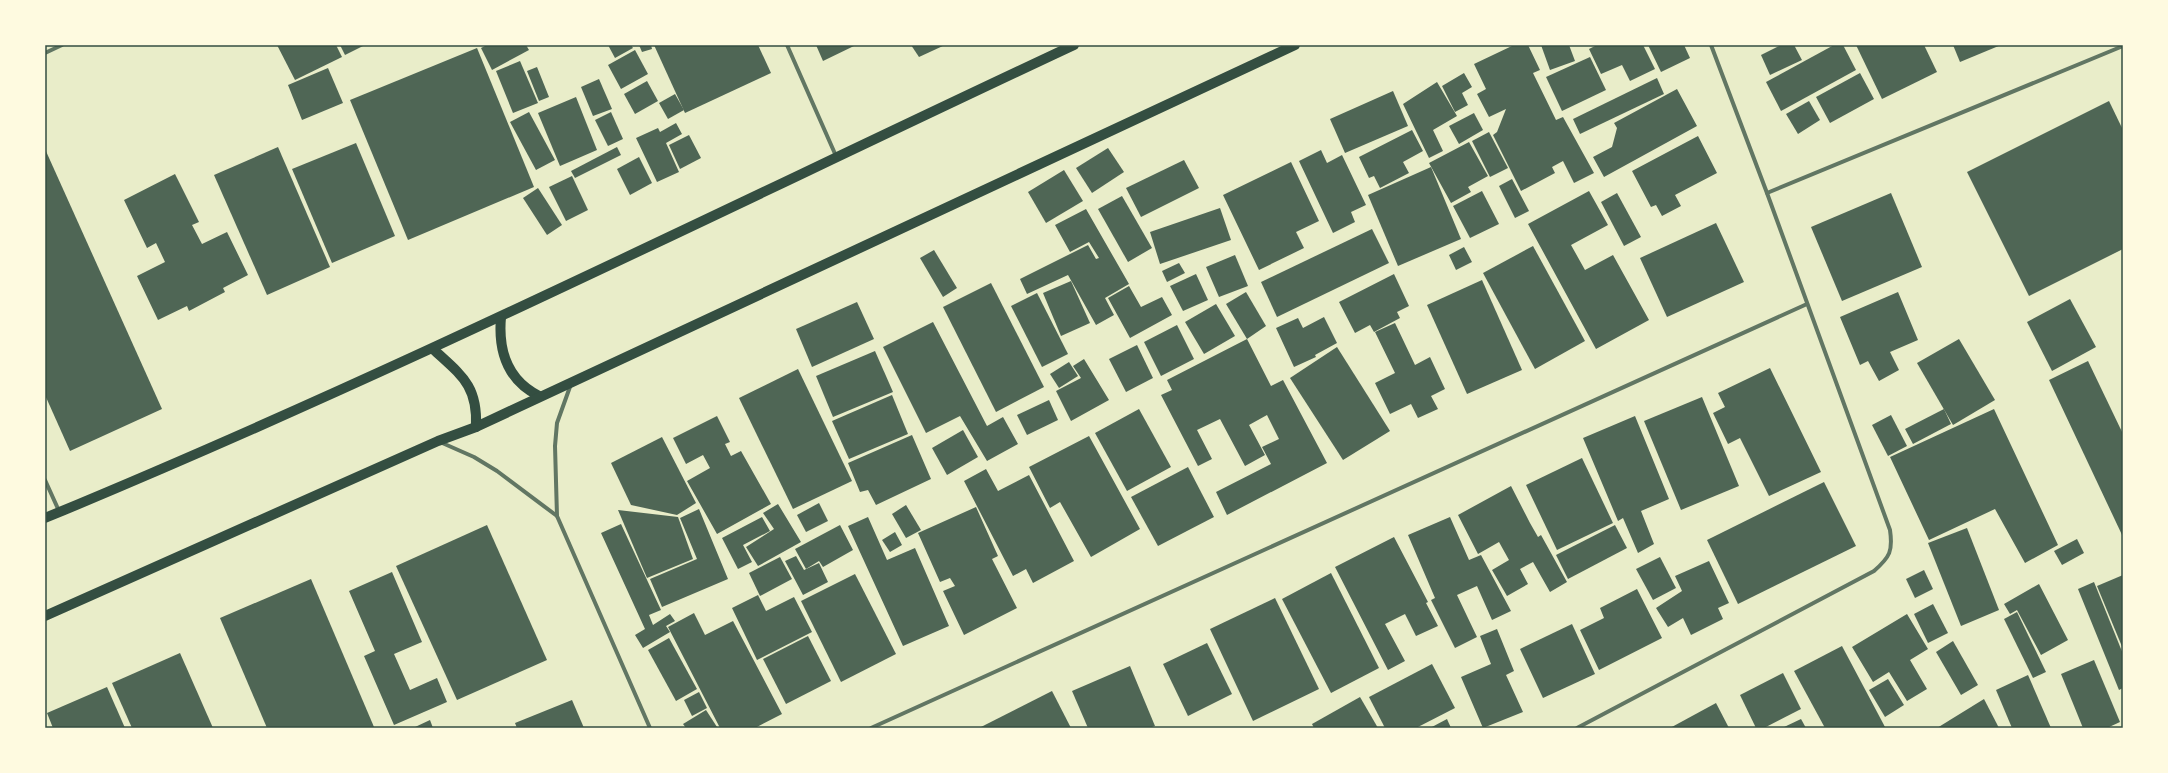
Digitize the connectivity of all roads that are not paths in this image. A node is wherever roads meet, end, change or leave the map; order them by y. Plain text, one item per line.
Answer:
1 (62, 45) edge
2 (787, 45) edge
3 (1074, 45) edge
4 (1295, 45) edge
5 (1711, 45) edge
6 (2123, 46) edge
7 (45, 53) edge
8 (836, 156) junction
9 (1767, 193) junction
10 (1807, 304) junction
11 (501, 317) junction
12 (433, 349) junction
13 (573, 381) junction
14 (539, 396) junction
15 (476, 427) junction
16 (438, 441) junction
17 (45, 480) edge
18 (60, 512) junction
19 (558, 516) junction
20 (45, 518) edge
21 (45, 616) edge
22 (650, 728) edge
23 (871, 728) edge
24 (1577, 728) edge

1 - 7 street
2 - 8 street
3 - 8 main road
4 - 13 main road
5 - 9 street
6 - 9 street
8 - 11 main road
9 - 10 street
10 - 23 street
10 - 24 street
11 - 12 main road
11 - 14 main road
12 - 15 main road
12 - 18 main road
13 - 14 main road
13 - 19 street
14 - 15 main road
15 - 16 main road
16 - 19 street
16 - 21 main road
17 - 18 street
18 - 20 main road
19 - 22 street

